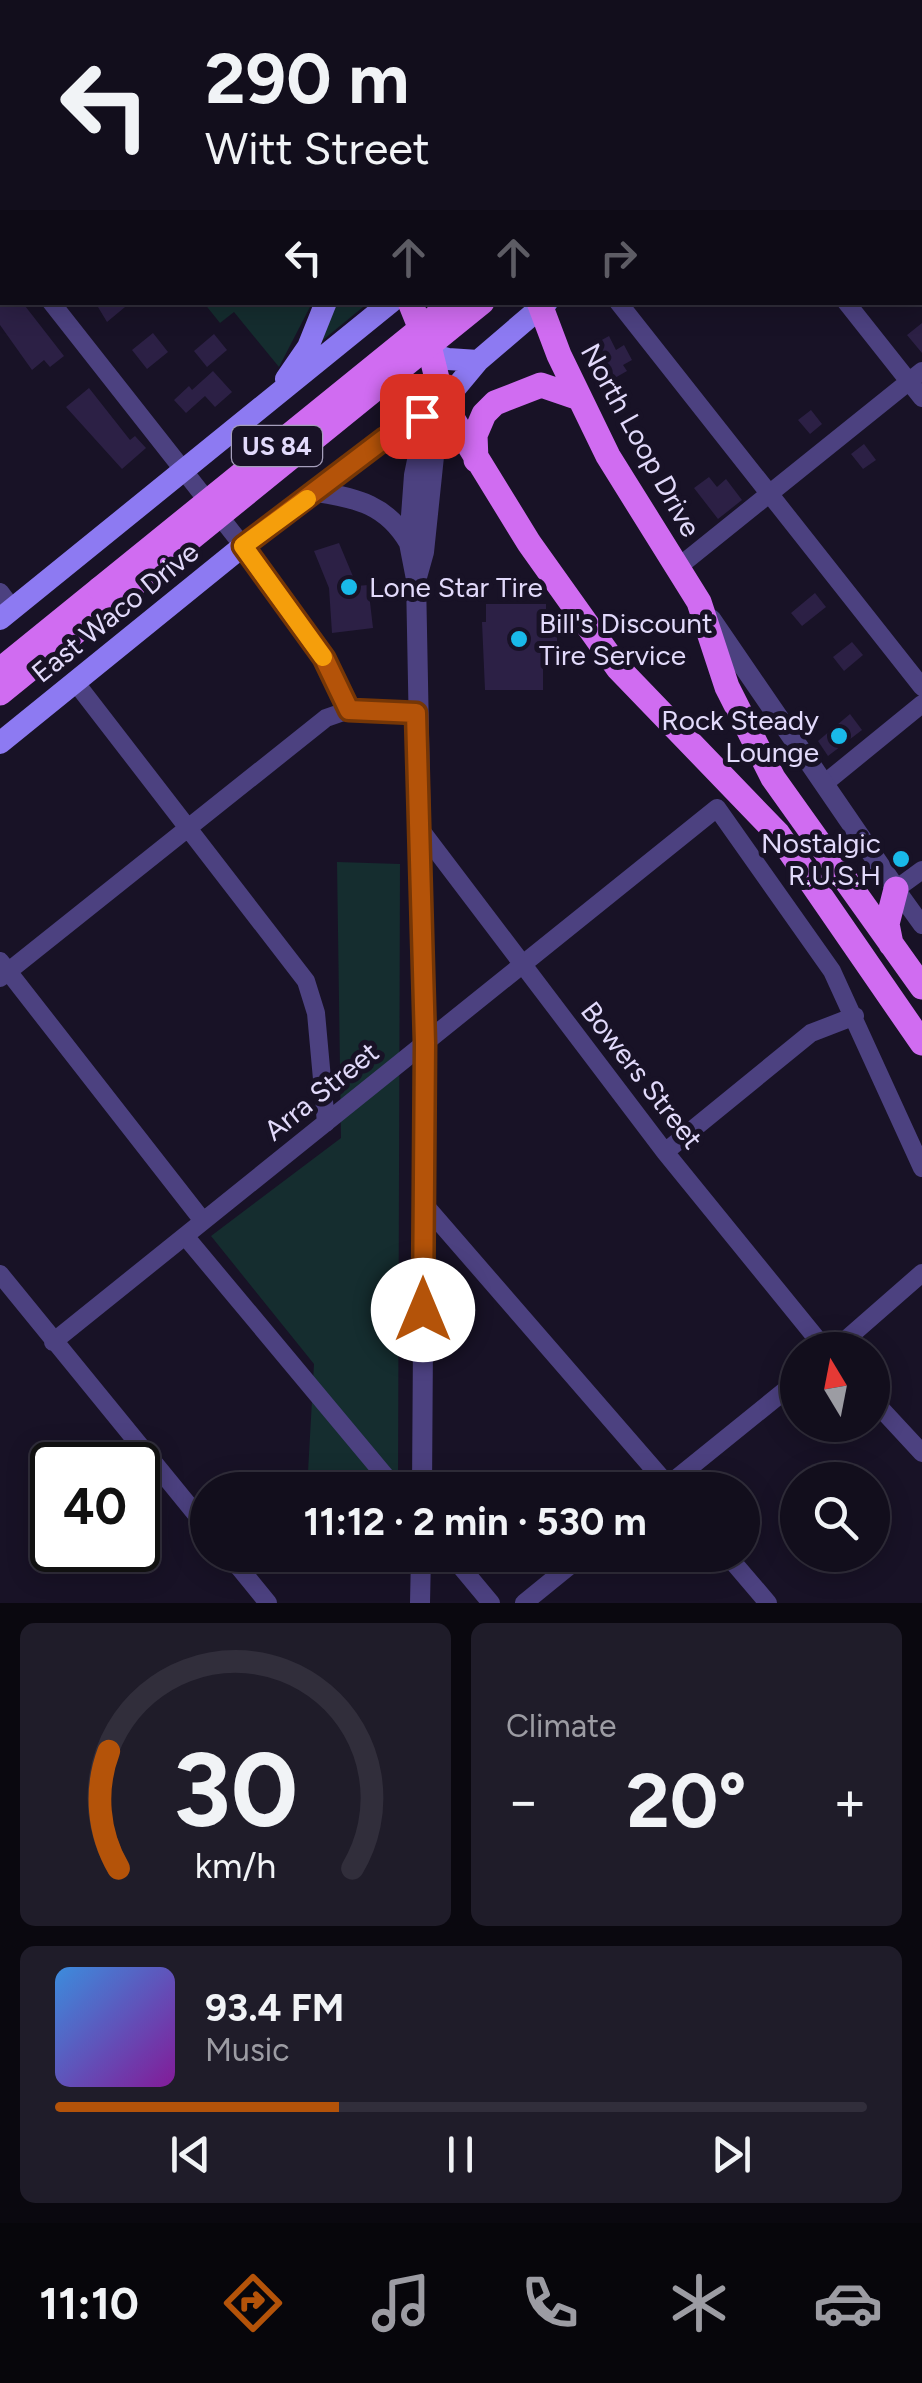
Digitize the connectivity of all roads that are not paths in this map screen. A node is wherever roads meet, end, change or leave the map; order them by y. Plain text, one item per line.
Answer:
1 (53, 305) edge
2 (325, 305) edge
3 (387, 305) edge
4 (411, 305) edge
5 (450, 305) edge
6 (478, 305) edge
7 (541, 305) edge
8 (542, 305) edge
9 (620, 305) edge
10 (849, 305) edge
11 (431, 354) junction
12 (478, 361) junction
13 (915, 376) edge
14 (274, 397) junction
15 (579, 398) junction
16 (922, 398) edge
17 (439, 415) junction
18 (476, 460) junction
19 (181, 471) junction
20 (316, 492) junction
21 (769, 494) junction
22 (409, 543) junction
23 (243, 546) junction
24 (677, 568) junction
25 (416, 579) junction
26 (106, 596) junction
27 (699, 602) junction
28 (4, 606) edge
29 (0, 670) edge
30 (76, 683) junction
31 (922, 688) edge
32 (0, 693) edge
33 (922, 704) edge
34 (349, 710) junction
35 (416, 713) junction
36 (0, 742) edge
37 (825, 783) junction
38 (188, 828) junction
39 (420, 830) junction
40 (922, 870) edge
41 (896, 889) junction
42 (922, 924) edge
43 (892, 944) junction
44 (522, 965) junction
45 (3, 970) edge
46 (922, 987) edge
47 (855, 1016) junction
48 (425, 1043) junction
49 (922, 1043) edge
50 (326, 1123) junction
51 (665, 1152) junction
52 (922, 1168) edge
53 (423, 1203) junction
54 (203, 1221) junction
55 (185, 1236) junction
56 (922, 1273) edge
57 (0, 1274) edge
58 (811, 1332) edge
59 (855, 1332) edge
60 (54, 1342) junction
61 (780, 1395) edge
62 (890, 1418) edge
63 (922, 1453) edge
64 (382, 1472) edge
65 (422, 1472) edge
66 (654, 1472) edge
67 (687, 1472) edge
68 (190, 1507) edge
69 (242, 1572) edge
70 (421, 1572) edge
71 (465, 1572) edge
72 (561, 1572) edge
73 (742, 1572) edge
74 (268, 1603) edge
75 (420, 1603) edge
76 (491, 1603) edge
77 (524, 1603) edge
78 (768, 1603) edge

1 - 19 street
2 - 14 main road
3 - 14 main road
4 - 11 main road
5 - 26 main road, East Waco Drive / US 84, bridge
6 - 26 main road, East Waco Drive / US 84, bridge
7 - 12 main road, East Waco Drive
8 - 15 main road, North Loop Drive
9 - 21 street
10 - 13 street
11 - 12 main road
11 - 17 main road
12 - 17 main road, East Waco Drive
13 - 16 street
13 - 21 street
14 - 19 main road
15 - 18 main road
15 - 24 main road, North Loop Drive
17 - 18 main road
17 - 20 main road, East Waco Drive
17 - 22 street
17 - 25 street
18 - 49 main road
19 - 23 street
19 - 28 main road
20 - 22 street
20 - 23 main road, East Waco Drive
21 - 24 street
21 - 31 street
22 - 25 street
23 - 30 main road, East Waco Drive
23 - 34 street
24 - 27 main road, North Loop Drive
25 - 35 street
26 - 29 main road, East Waco Drive / US 84
26 - 32 main road, East Waco Drive / US 84
27 - 37 street, North Loop Drive
27 - 43 main road, North Loop Drive
30 - 36 main road, East Waco Drive
30 - 38 street
33 - 37 street
34 - 35 street
34 - 38 street
35 - 39 street
37 - 41 street, North Loop Drive
38 - 45 street
38 - 50 street
39 - 44 street, Bowers Street
39 - 48 street
40 - 41 street
41 - 42 street, North Loop Drive
41 - 43 main road
43 - 46 main road, North Loop Drive
44 - 47 street, Arra Street
44 - 48 street, Arra Street
44 - 51 street, Bowers Street
45 - 54 street
47 - 51 street
47 - 52 street
48 - 50 street, Arra Street
48 - 53 street
50 - 54 street, Arra Street
51 - 58 street, Bowers Street
53 - 65 street
53 - 66 street
54 - 55 street, Arra Street
55 - 60 street, Arra Street
55 - 64 street
56 - 59 street
57 - 60 street
60 - 68 street
61 - 67 street
62 - 63 street
69 - 74 street
70 - 75 street
71 - 76 street
72 - 77 street
73 - 78 street

